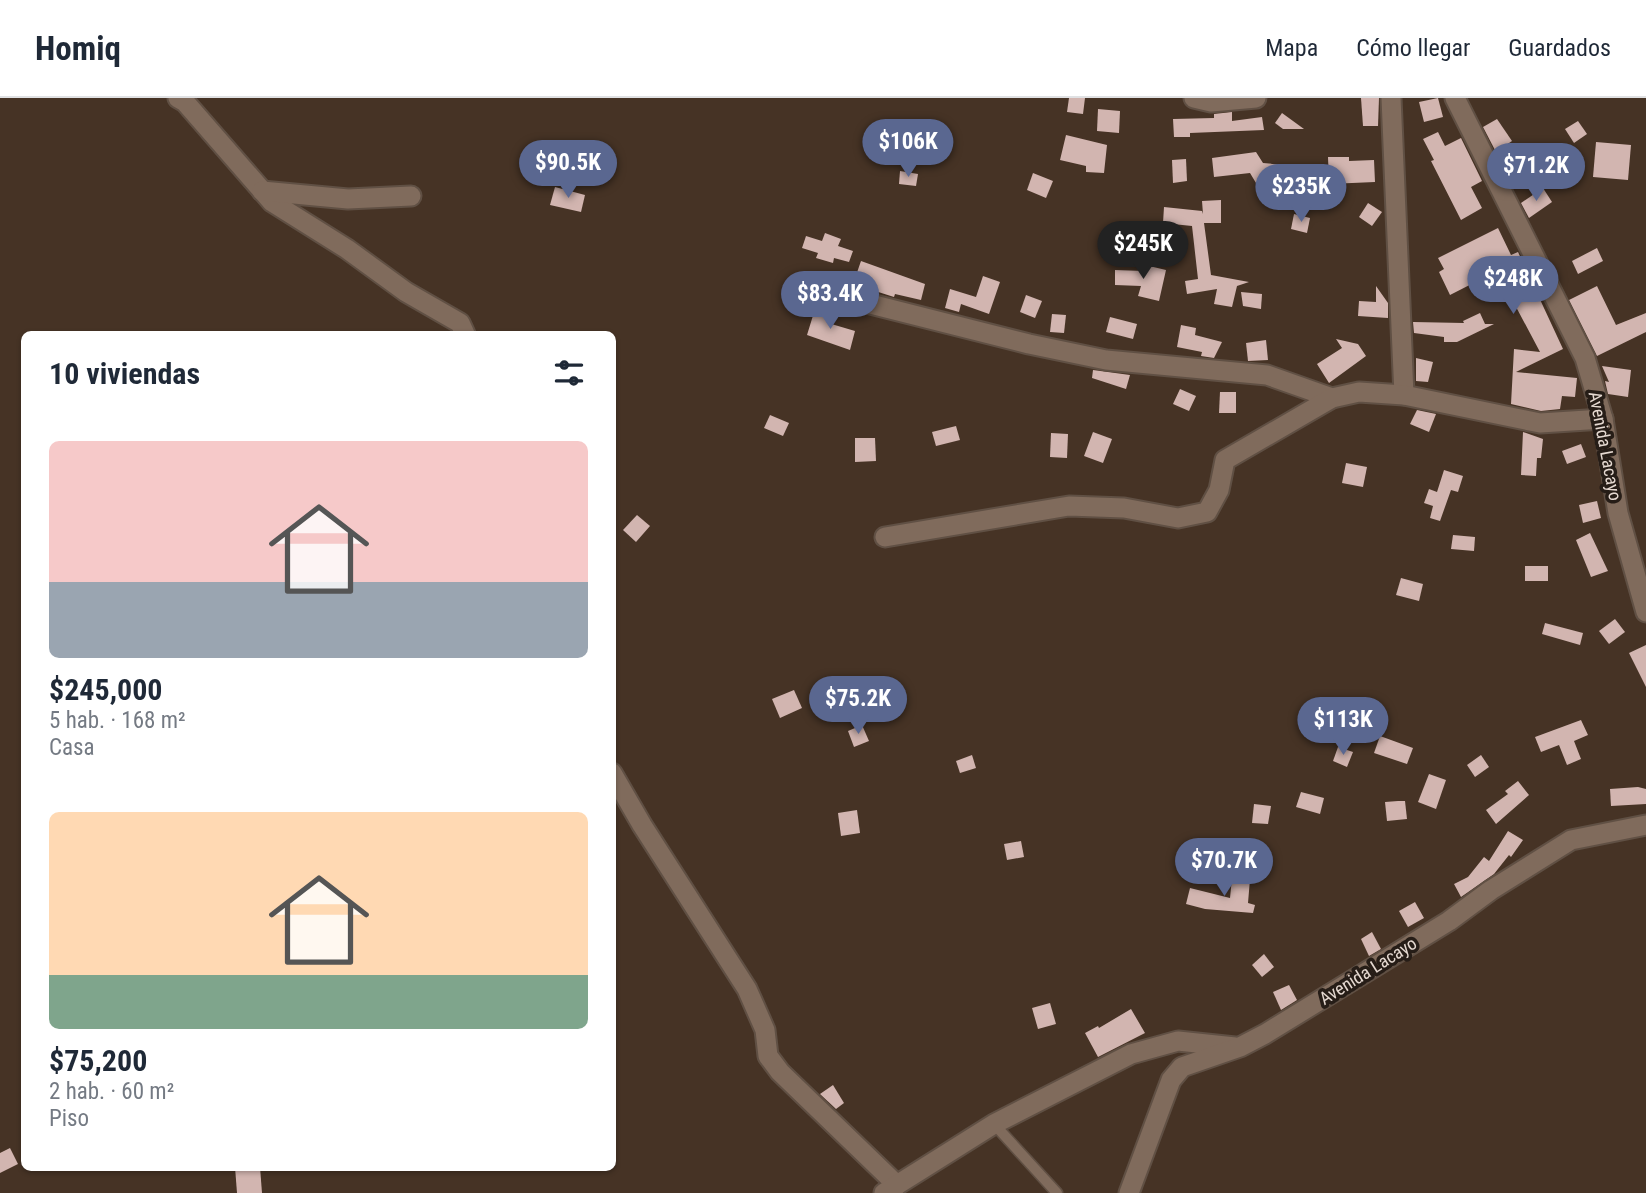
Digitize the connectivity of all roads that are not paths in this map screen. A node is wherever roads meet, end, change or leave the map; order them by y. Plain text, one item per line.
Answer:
1 (178, 98) edge
2 (1195, 98) edge
3 (1256, 98) edge
4 (1391, 98) edge
5 (1455, 98) edge
6 (262, 191) junction
7 (411, 196) dead end
8 (803, 287) dead end
9 (464, 331) edge
10 (1404, 395) junction
11 (1332, 398) junction
12 (1603, 419) junction
13 (885, 537) dead end
14 (1646, 612) edge
15 (616, 780) edge
16 (1646, 825) edge
17 (1240, 1047) junction
18 (994, 1124) junction
19 (890, 1189) edge
20 (1057, 1193) edge
21 (1129, 1193) edge

1 - 6 street
2 - 3 street
4 - 10 street
5 - 12 street, Avenida Lacayo
6 - 7 street
6 - 9 street
8 - 11 street
10 - 11 street
10 - 12 street
11 - 13 street
12 - 14 street, Avenida Lacayo
15 - 19 street
16 - 17 street, Avenida Lacayo
17 - 18 street
17 - 21 street, Avenida Lacayo
18 - 19 street
18 - 20 lane

